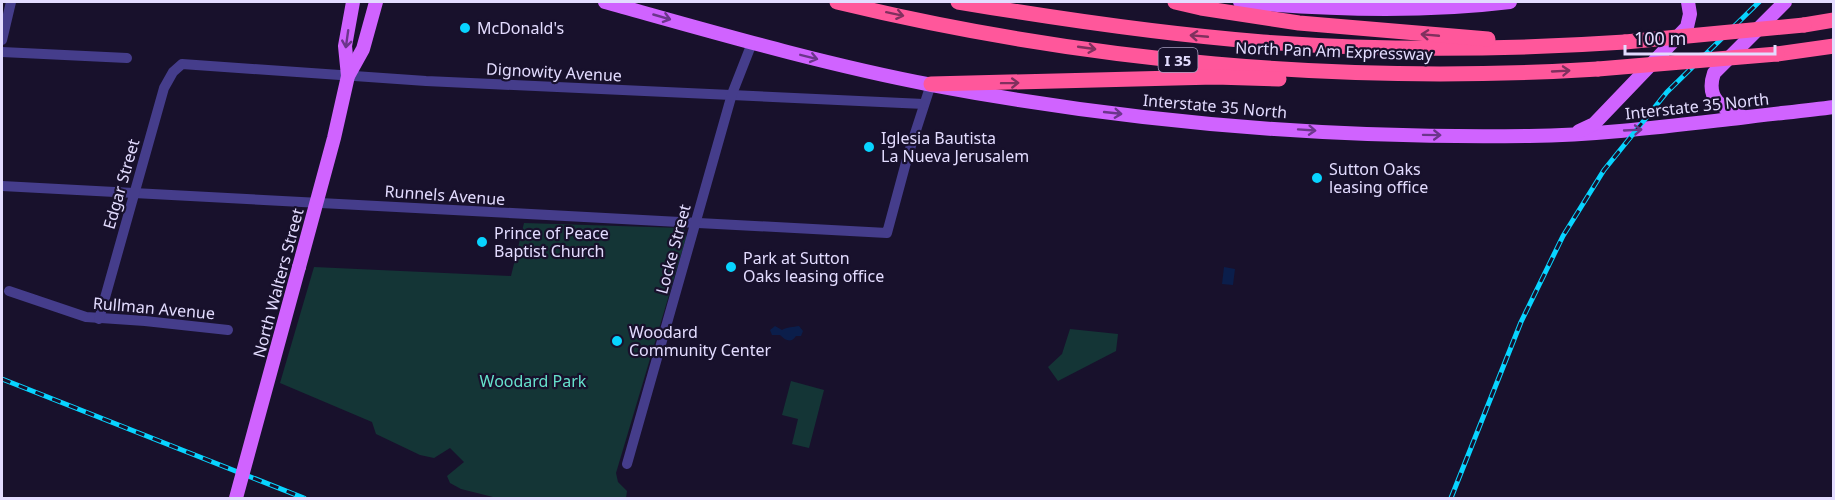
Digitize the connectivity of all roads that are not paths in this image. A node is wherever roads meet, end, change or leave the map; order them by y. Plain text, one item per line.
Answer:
1 (11, 2) edge
2 (352, 2) edge
3 (376, 2) edge
4 (605, 2) edge
5 (837, 2) edge
6 (958, 2) edge
7 (1175, 2) edge
8 (1240, 2) edge
9 (1510, 2) edge
10 (1688, 2) edge
11 (1785, 2) edge
12 (1833, 20) edge
13 (2, 40) edge
14 (752, 43) junction
15 (1593, 44) junction
16 (1833, 46) edge
17 (2, 52) edge
18 (127, 58) dead end
19 (182, 64) joint
20 (1524, 73) junction
21 (348, 76) junction
22 (931, 84) junction
23 (732, 94) junction
24 (924, 104) junction
25 (1833, 107) edge
26 (1744, 118) junction
27 (1574, 133) junction
28 (2, 186) edge
29 (134, 194) junction
30 (317, 202) junction
31 (696, 223) junction
32 (9, 291) dead end
33 (99, 319) junction
34 (228, 330) dead end
35 (627, 464) dead end
36 (236, 498) edge

1 - 13 street
2 -> 21 main road, North Walters Street
3 - 21 main road, North Walters Street
4 -> 14 main road, Interstate 35 North
5 -> 20 highway, North Pan Am Expressway / I 35
15 -> 6 highway, North Pan Am Expressway / I 35
15 -> 7 highway
8 - 9 main road
10 - 27 main road
11 - 26 main road
12 - 15 highway, North Pan Am Expressway / I 35, bridge
14 -> 22 main road, Interstate 35 North
14 - 23 street, Locke Street
20 -> 16 highway, North Pan Am Expressway / I 35, bridge
17 - 18 street
19 - 21 street, Dignowity Avenue
19 - 29 street, Edgar Street
22 -> 20 highway
21 - 23 street, Dignowity Avenue
21 - 30 main road, North Walters Street
22 - 24 street
22 -> 27 main road, Interstate 35 North
23 - 24 street, Dignowity Avenue
23 - 31 street, Locke Street
24 - 31 street, Runnels Avenue
25 - 26 main road, Interstate 35 North
27 -> 26 main road, Interstate 35 North
28 - 29 street, Runnels Avenue
29 - 30 street, Runnels Avenue
29 - 33 street, Edgar Street
30 - 31 street, Runnels Avenue
30 - 36 main road, North Walters Street, bridge
31 - 35 street, Locke Street
32 - 33 street, Rullman Avenue
33 - 34 street, Rullman Avenue

